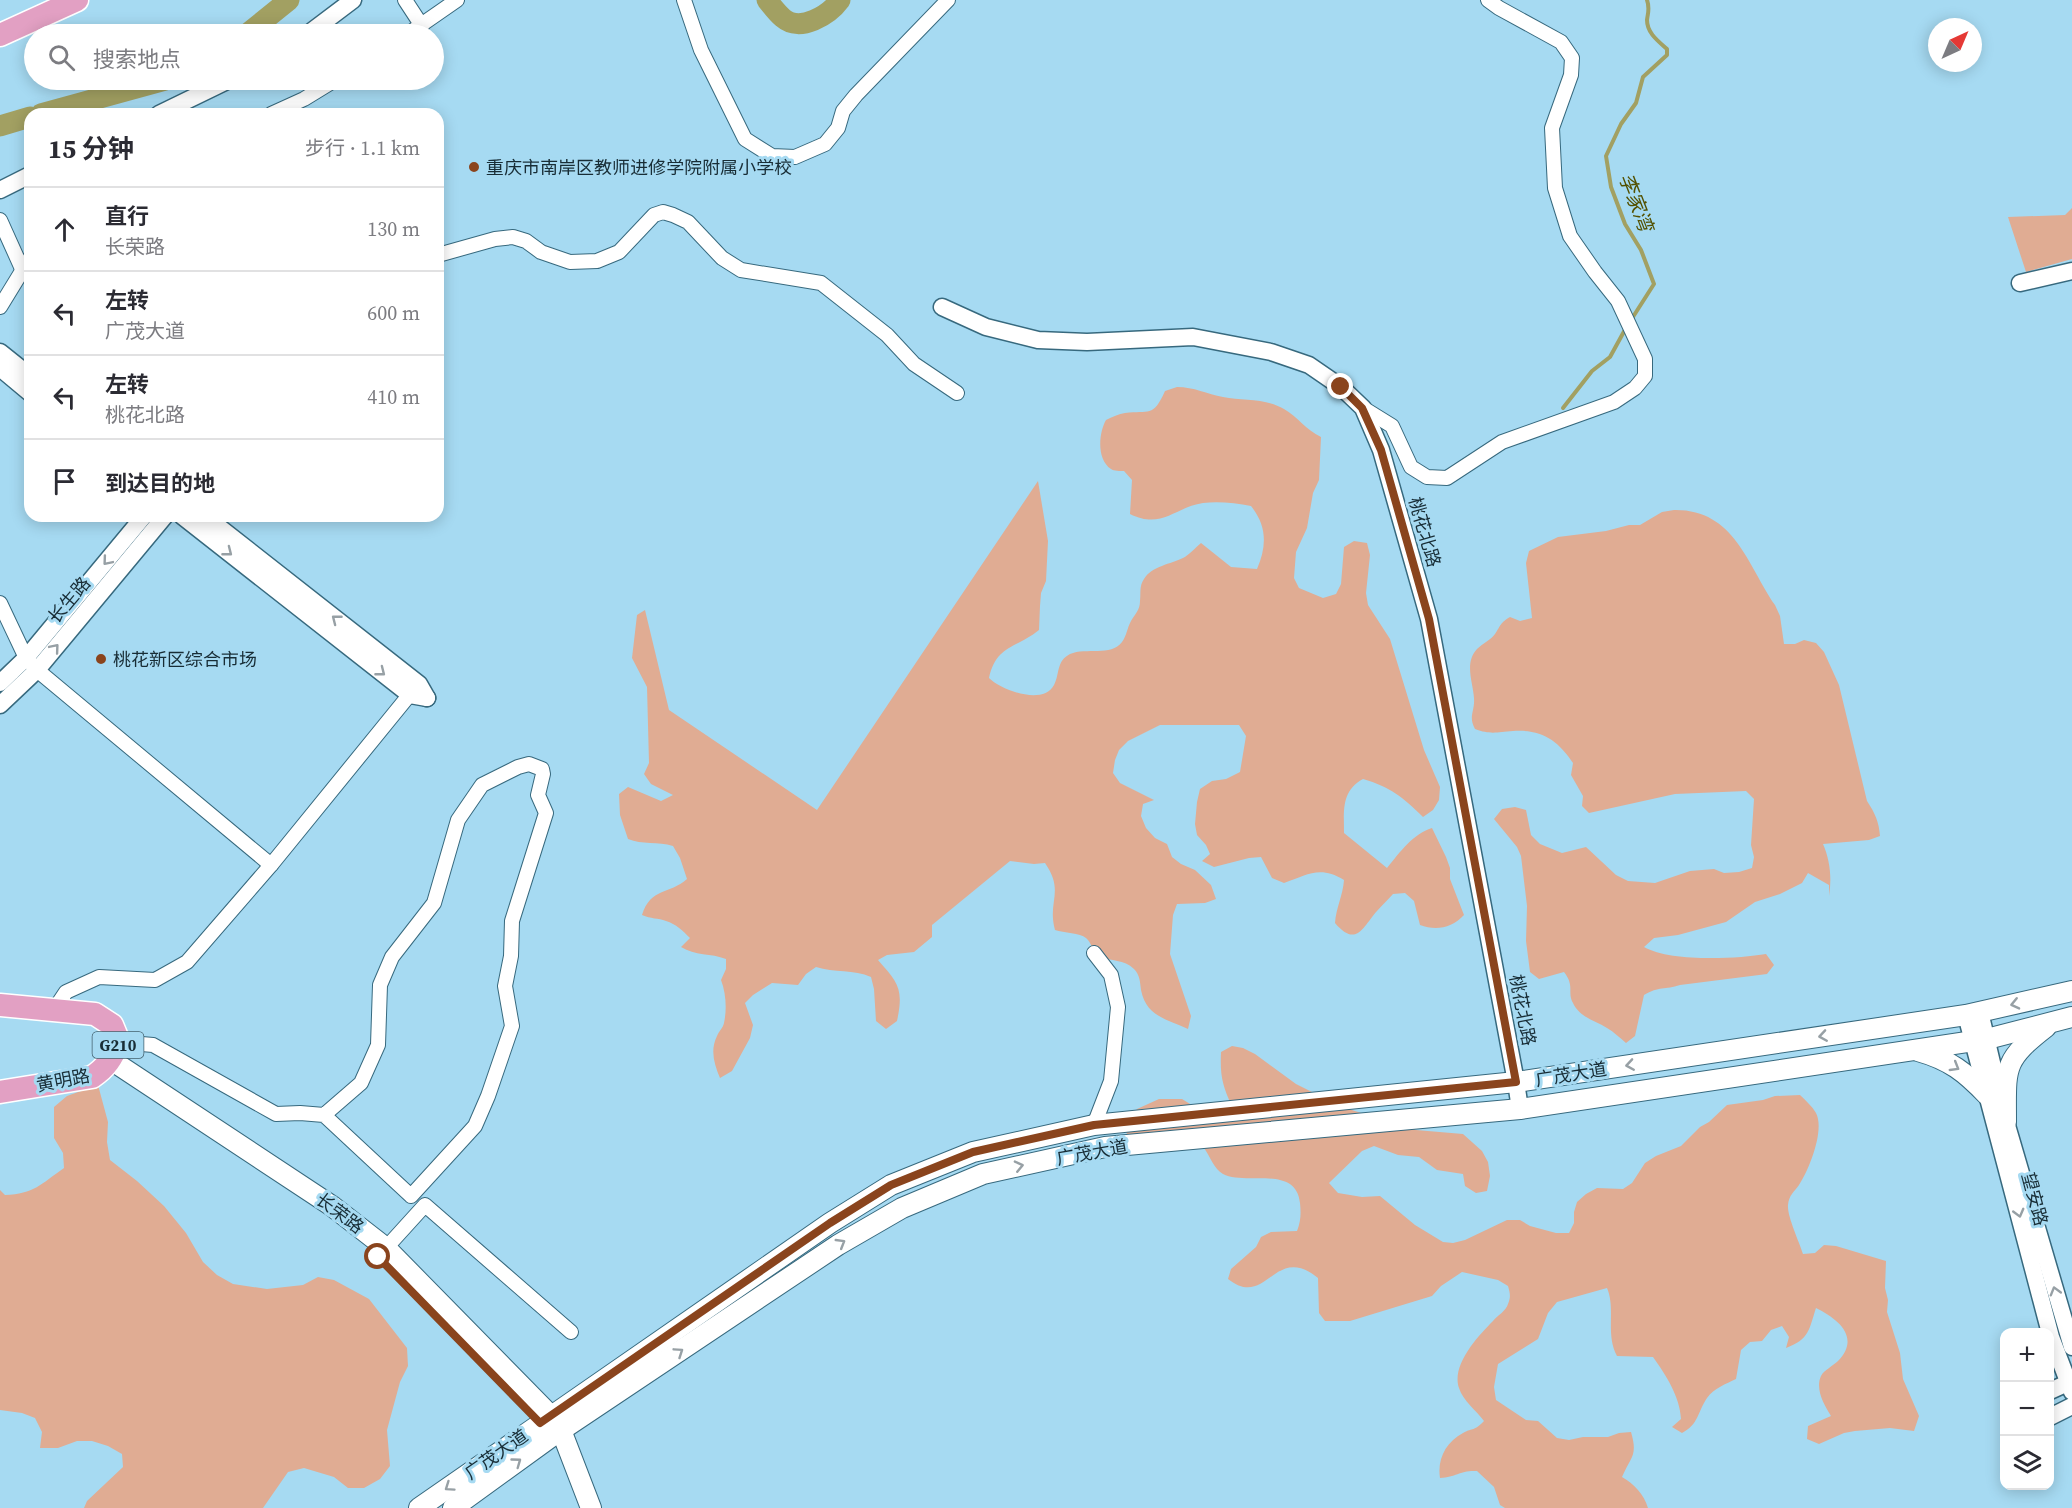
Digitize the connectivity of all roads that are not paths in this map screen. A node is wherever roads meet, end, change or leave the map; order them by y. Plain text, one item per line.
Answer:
1 (77, 0) edge
2 (353, 0) edge
3 (405, 0) edge
4 (457, 0) edge
5 (684, 0) edge
6 (948, 0) edge
7 (1488, 0) edge
8 (24, 24) edge
9 (24, 24) edge
10 (321, 24) edge
11 (421, 24) edge
12 (425, 24) edge
13 (0, 35) edge
14 (208, 90) edge
15 (319, 90) edge
16 (171, 108) edge
17 (284, 108) edge
18 (24, 178) edge
19 (0, 190) edge
20 (0, 220) edge
21 (444, 253) edge
22 (23, 271) joint
23 (2072, 271) edge
24 (2020, 284) dead end
25 (0, 307) edge
26 (942, 307) dead end
27 (0, 352) edge
28 (0, 368) edge
29 (24, 371) edge
30 (24, 388) edge
31 (957, 393) dead end
32 (1362, 408) junction
33 (139, 522) edge
34 (160, 522) edge
35 (190, 522) edge
36 (213, 522) edge
37 (0, 603) edge
38 (31, 664) junction
39 (0, 683) edge
40 (414, 689) junction
41 (0, 705) edge
42 (271, 865) junction
43 (1094, 953) dead end
44 (2072, 991) edge
45 (0, 1005) edge
46 (54, 1010) junction
47 (1973, 1013) junction
48 (2063, 1019) edge
49 (1980, 1040) junction
50 (1916, 1050) junction
51 (111, 1057) junction
52 (1516, 1082) junction
53 (0, 1092) edge
54 (1987, 1095) junction
55 (1520, 1109) junction
56 (324, 1115) junction
57 (2006, 1122) junction
58 (1094, 1125) junction
59 (386, 1248) junction
60 (571, 1332) dead end
61 (2070, 1337) edge
62 (2070, 1385) edge
63 (2054, 1390) edge
64 (2072, 1406) edge
65 (2054, 1415) edge
66 (551, 1427) junction
67 (419, 1508) edge
68 (453, 1508) edge
69 (577, 1508) edge
70 (591, 1508) edge

1 - 8 highway
2 - 10 street
3 - 11 street
4 - 12 street
5 - 6 street
7 - 32 street
9 - 13 highway
14 - 16 street
15 - 17 street
18 - 19 street
20 - 22 street
21 - 31 street
22 - 25 street
23 - 24 street
26 - 32 street, 桃花北路
27 - 29 street
28 - 30 street
32 - 52 street, 桃花北路
33 -> 38 street, 长生路
38 -> 34 street, 长生路
35 -> 40 street
40 -> 36 street
37 - 38 street
38 - 39 street, 长生路
38 - 41 street, 长生路
38 - 42 street
40 - 42 street
42 - 46 street
43 - 58 street
44 -> 47 main road, 广茂大道
45 - 46 highway, G210
46 - 51 highway, G210
47 - 49 street, 望安路
47 -> 52 main road, 广茂大道
48 - 49 main road, 广茂大道
48 - 57 main road
49 - 50 main road, 广茂大道
49 - 54 street, 望安路
49 - 57 street, 望安路
50 -> 54 main road
50 - 55 main road, 广茂大道
51 - 53 highway, 黄明路 / G210
51 - 56 street
51 - 59 main road, 长荣路
51 - 66 main road, 长荣路
52 - 55 street, 桃花北路
52 - 58 main road, 广茂大道
54 -> 62 street, 望安路
66 -> 55 main road, 广茂大道
56 - 56 street
61 -> 57 street, 望安路
58 - 66 main road, 广茂大道
59 - 60 street
59 - 66 main road, 长荣路
62 - 63 street
64 - 65 street
66 -> 67 main road, 广茂大道
68 -> 66 main road, 广茂大道
66 - 69 main road
66 - 70 main road

